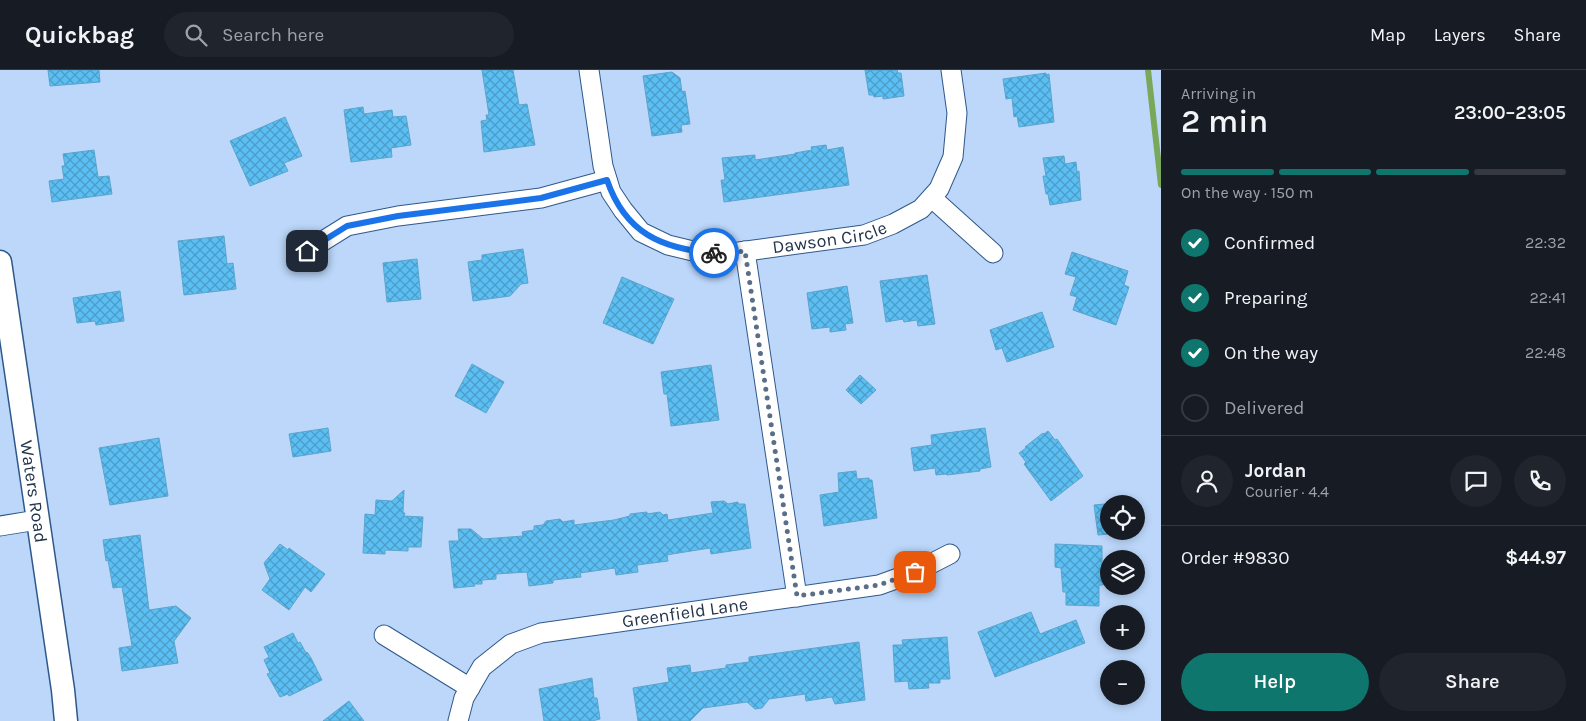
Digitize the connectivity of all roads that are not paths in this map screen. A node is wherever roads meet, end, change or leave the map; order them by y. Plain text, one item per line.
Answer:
1 (590, 70) edge
2 (951, 70) edge
3 (607, 180) junction
4 (932, 198) junction
5 (307, 251) dead end
6 (745, 251) junction
7 (993, 253) dead end
8 (0, 262) edge
9 (37, 520) junction
10 (0, 526) edge
11 (950, 554) dead end
12 (797, 596) junction
13 (384, 636) dead end
14 (470, 688) junction
15 (66, 721) edge
16 (458, 721) edge

1 - 3 street, Dawson Circle
2 - 4 street, Dawson Circle
3 - 5 street
3 - 6 street, Dawson Circle
4 - 6 street, Dawson Circle
4 - 7 street
6 - 12 street
8 - 9 street, Waters Road
9 - 10 street
9 - 15 street, Waters Road
11 - 12 street, Greenfield Lane
12 - 14 street, Greenfield Lane
13 - 14 street
14 - 16 street, Greenfield Lane

